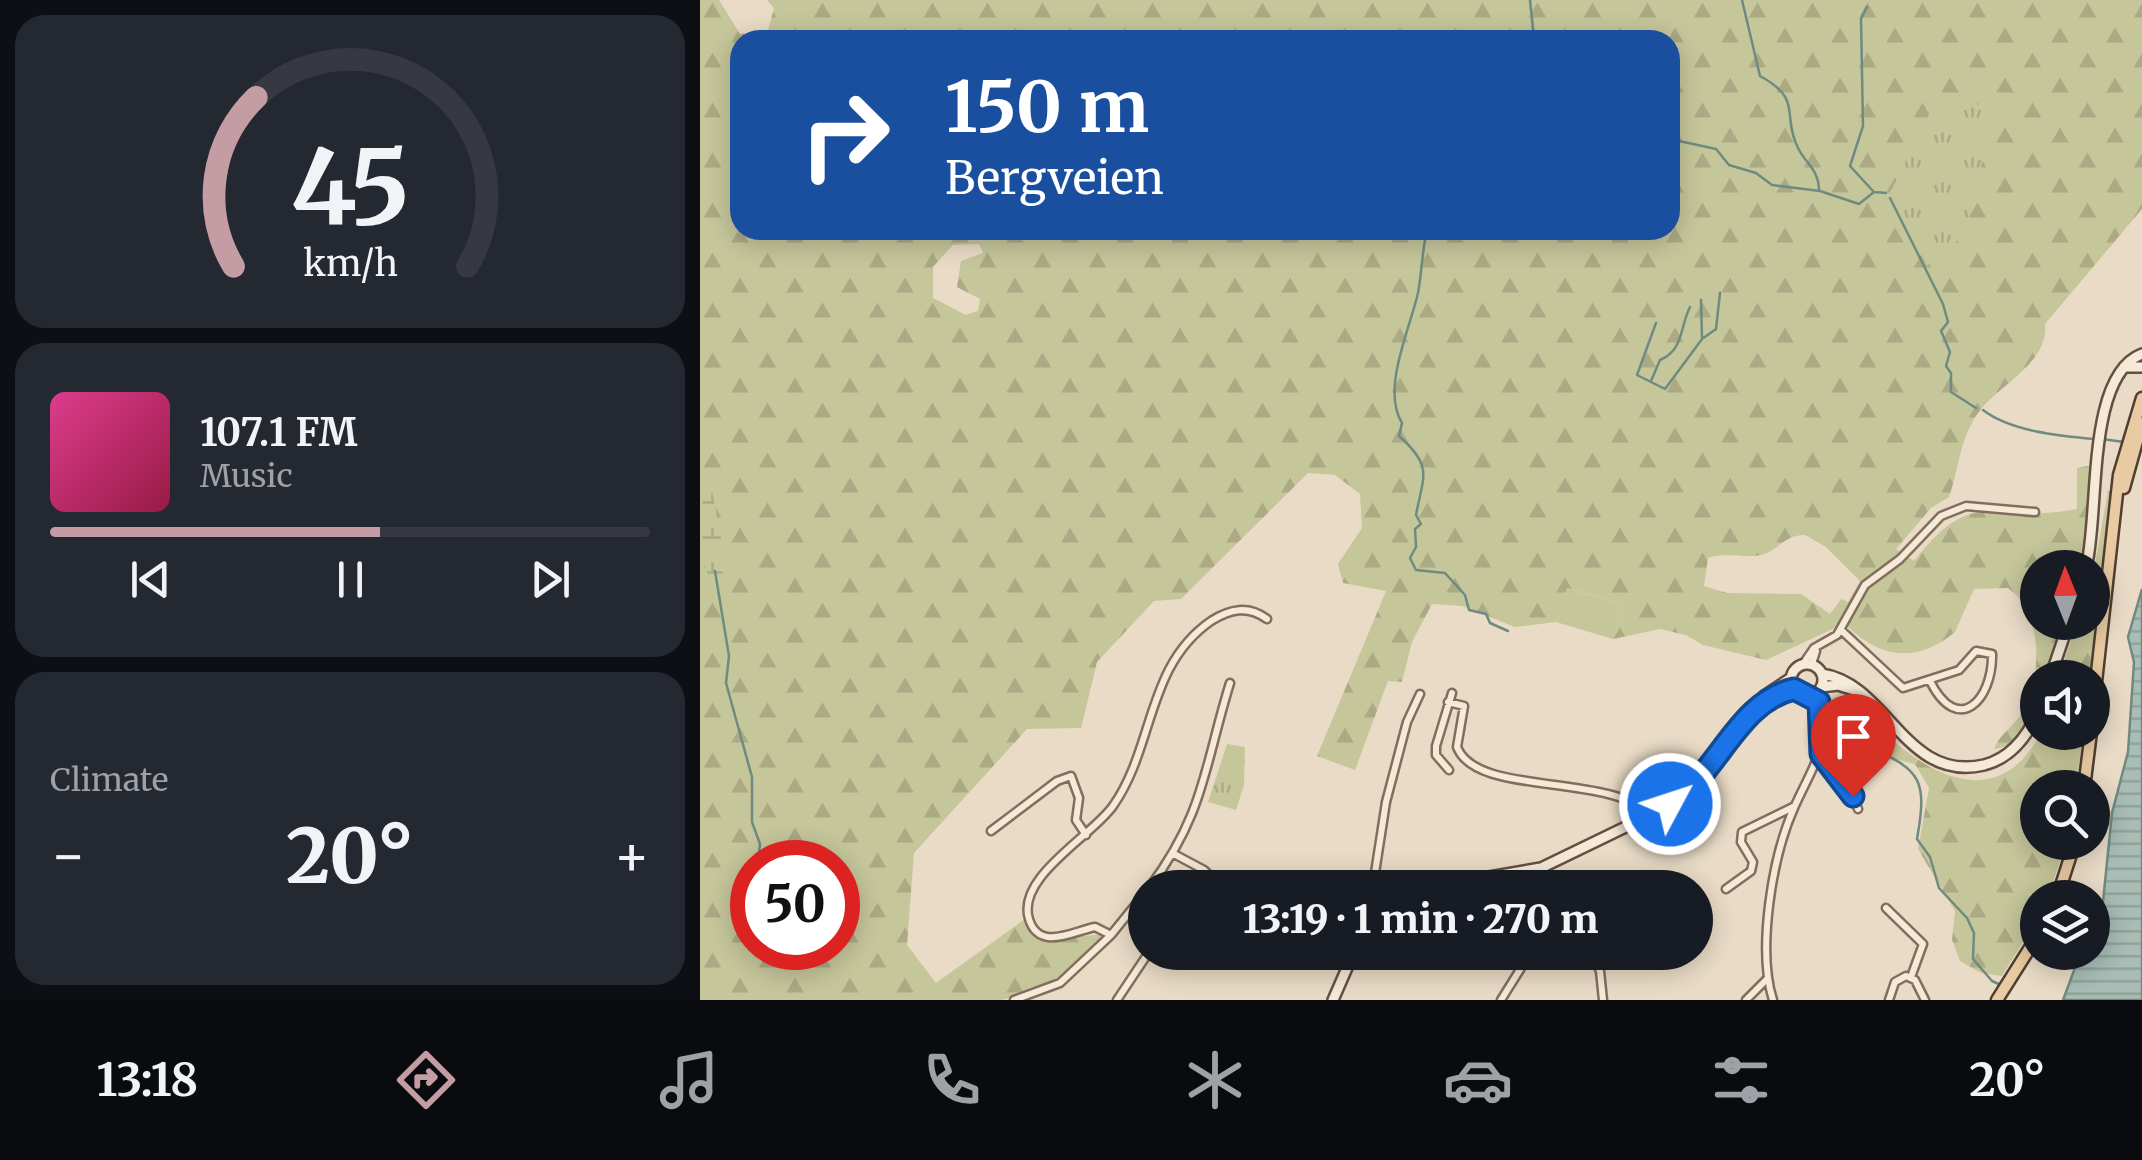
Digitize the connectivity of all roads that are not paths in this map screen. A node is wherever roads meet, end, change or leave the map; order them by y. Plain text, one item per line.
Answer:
1 (2142, 354) edge
2 (2124, 367) junction
3 (2142, 367) edge
4 (2142, 398) edge
5 (2142, 423) edge
6 (2035, 512) dead end
7 (2115, 528) junction
8 (2090, 550) edge
9 (1267, 619) dead end
10 (1841, 630) junction
11 (2099, 660) edge
12 (1807, 664) junction
13 (1822, 674) junction
14 (1790, 678) junction
15 (1930, 681) junction
16 (1230, 684) dead end
17 (1794, 689) junction
18 (1857, 691) junction
19 (1452, 693) dead end
20 (1420, 694) dead end
21 (1817, 694) junction
22 (1448, 702) junction
23 (1757, 707) junction
24 (2020, 737) edge
25 (1821, 754) junction
26 (1449, 770) dead end
27 (1794, 807) junction
28 (1858, 809) dead end
29 (1652, 814) junction
30 (992, 831) dead end
31 (1086, 835) junction
32 (1174, 854) junction
33 (1162, 870) edge
34 (1204, 870) edge
35 (1376, 870) edge
36 (1531, 870) edge
37 (1726, 889) dead end
38 (1886, 908) dead end
39 (1128, 913) edge
40 (1111, 934) junction
41 (2020, 963) edge
42 (1137, 970) edge
43 (1346, 970) edge
44 (1520, 970) edge
45 (1599, 970) edge
46 (1911, 977) junction
47 (1768, 980) junction
48 (1014, 1000) edge
49 (1118, 1000) edge
50 (1333, 1000) edge
51 (1501, 1000) edge
52 (1603, 1000) edge
53 (1746, 1000) edge
54 (1774, 1000) edge
55 (1889, 1000) edge
56 (1925, 1000) edge
57 (1996, 1000) edge

1 - 2 main road
2 - 3 main road
2 - 8 main road
4 - 7 main road
5 - 7 main road
6 - 10 street
7 - 11 main road
9 - 31 street
10 - 12 street
10 - 15 street
12 - 13 main road
12 - 14 main road
13 - 18 main road
13 - 21 main road
14 - 17 main road
14 - 23 main road
15 - 15 street
16 - 32 street
17 - 21 main road
17 - 23 main road
18 - 21 main road
18 - 24 main road
19 - 22 street
20 - 35 street
21 - 25 street
22 - 26 street
22 - 29 street
23 - 29 main road
25 - 27 street
25 - 28 street
27 - 37 street
27 - 47 street
29 - 36 main road
30 - 31 street
31 - 40 street
32 - 33 street
32 - 34 street
38 - 46 street
39 - 40 street
40 - 48 street
41 - 57 main road
42 - 49 street
43 - 50 main road
44 - 51 street
45 - 52 street
46 - 55 street
46 - 56 street
47 - 53 street
47 - 54 street

